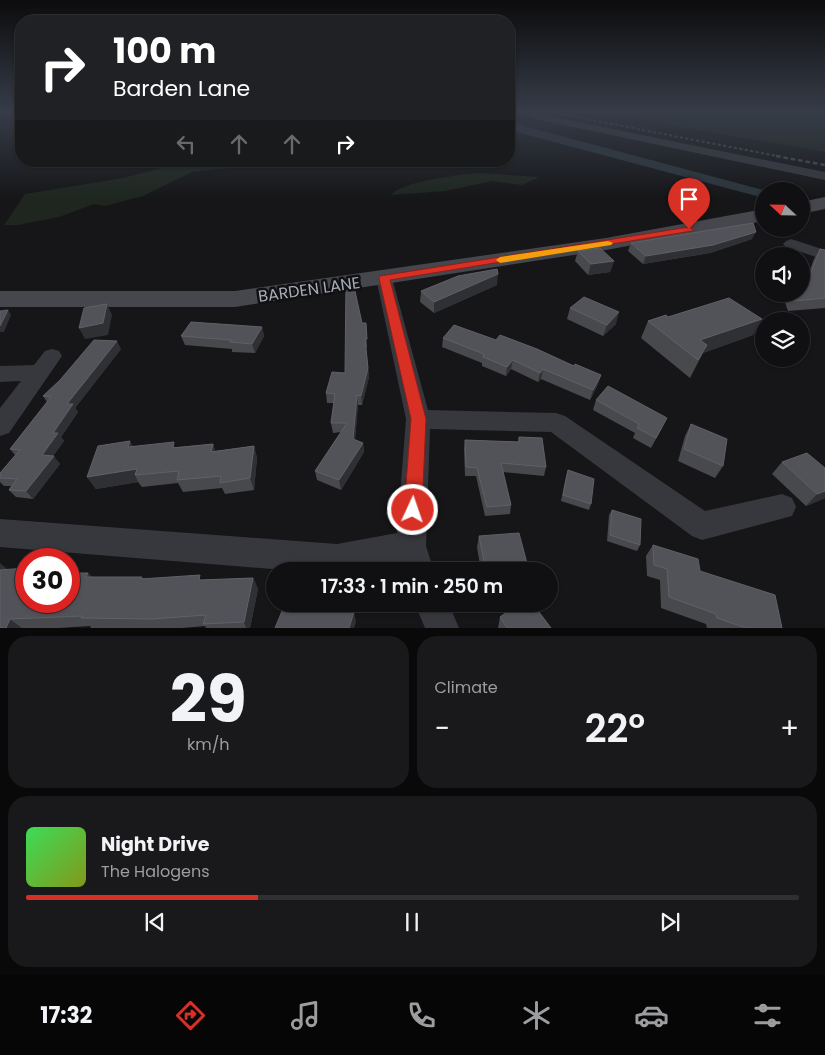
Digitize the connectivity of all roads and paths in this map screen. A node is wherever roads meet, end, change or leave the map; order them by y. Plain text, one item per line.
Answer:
1 (652, 140) edge
2 (825, 176) edge
3 (823, 204) edge
4 (810, 206) edge
5 (755, 217) edge
6 (791, 244) dead end
7 (825, 255) edge
8 (384, 278) junction
9 (0, 299) edge
10 (0, 374) edge
11 (418, 419) junction
12 (0, 426) edge
13 (782, 507) dead end
14 (0, 533) edge
15 (415, 559) edge
16 (435, 612) edge
17 (442, 628) edge

1 - 2 street
3 - 4 street
5 - 8 street, BARDEN LANE
6 - 7 street
8 - 9 street, BARDEN LANE
8 - 11 street
10 - 12 street
11 - 13 street
11 - 15 street
14 - 15 street
16 - 17 street

